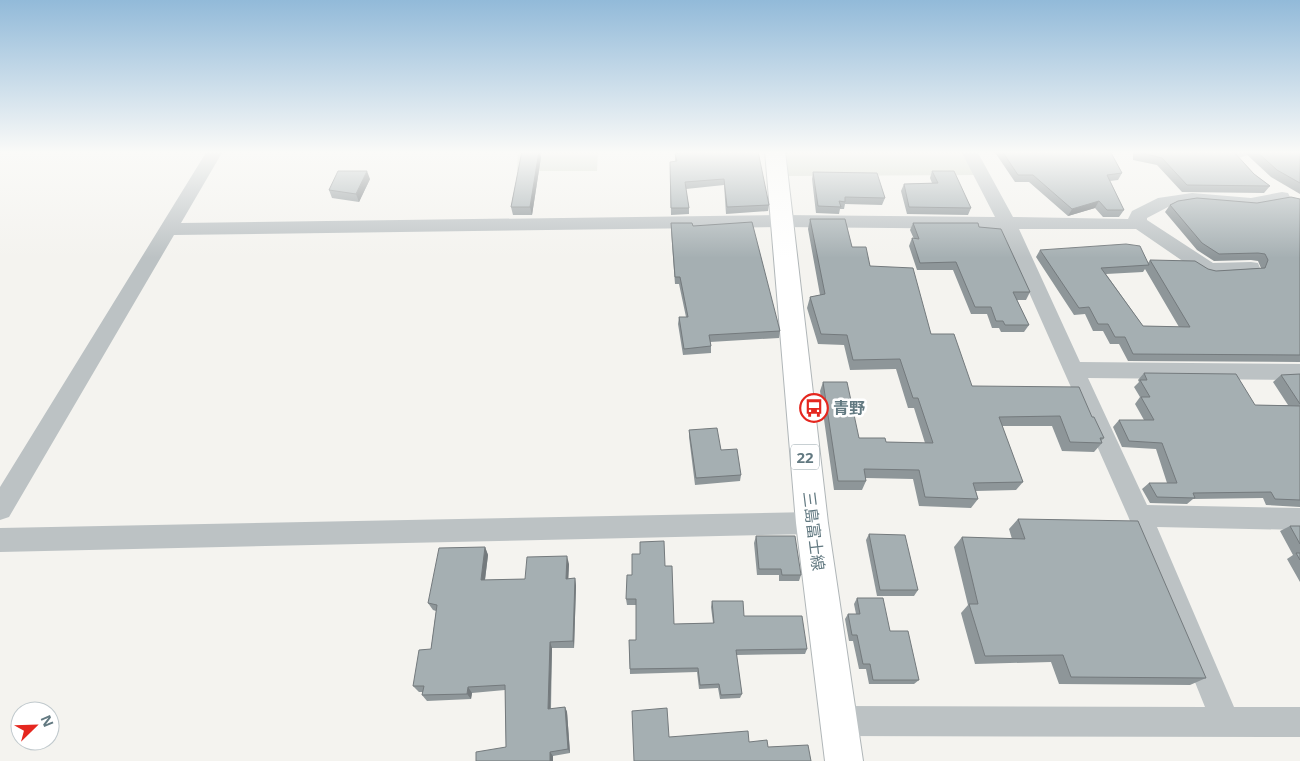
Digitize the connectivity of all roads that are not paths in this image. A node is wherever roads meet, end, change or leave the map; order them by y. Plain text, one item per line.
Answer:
1 (1267, 186) edge
2 (193, 187) edge
3 (778, 187) edge
4 (987, 187) edge
5 (1282, 197) junction
6 (1300, 201) edge
7 (781, 220) junction
8 (1007, 223) junction
9 (1139, 223) junction
10 (167, 229) junction
11 (1251, 268) edge
12 (1074, 370) junction
13 (1300, 372) edge
14 (0, 509) edge
15 (1140, 516) junction
16 (1300, 519) edge
17 (812, 523) junction
18 (0, 540) edge
19 (1225, 721) junction
20 (839, 722) junction
21 (1300, 722) edge
22 (844, 761) edge

1 - 5 street
2 - 10 street
3 - 7 main road, 三島富士線 / 22
4 - 8 street
5 - 6 street
5 - 9 street
7 - 8 street
7 - 10 street
7 - 17 main road, 三島富士線 / 22
8 - 9 street
8 - 12 street
9 - 11 street
10 - 14 street
12 - 13 street
12 - 15 street
15 - 16 street
15 - 19 street
17 - 18 street
17 - 20 main road, 三島富士線 / 22
19 - 20 street
19 - 21 street
20 - 22 main road, 三島富士線 / 22

